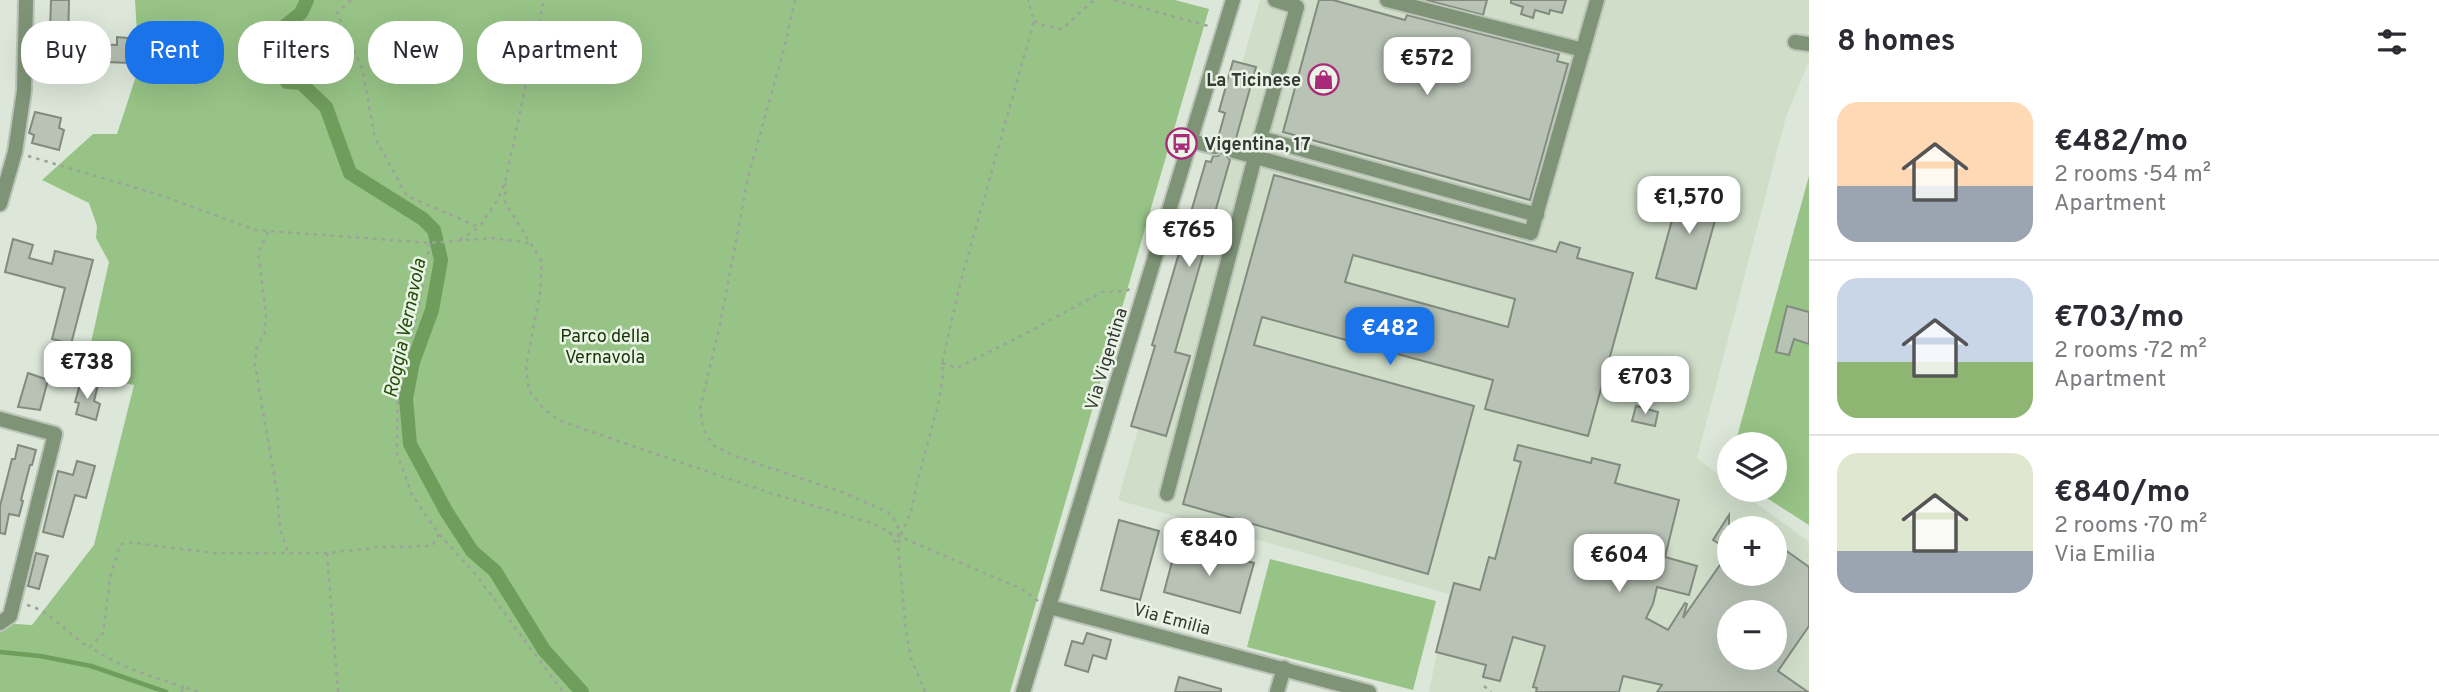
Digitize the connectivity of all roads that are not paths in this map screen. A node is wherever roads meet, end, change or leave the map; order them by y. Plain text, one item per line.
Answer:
1 (26, 0) edge
2 (1233, 0) edge
3 (1275, 0) edge
4 (1387, 0) edge
5 (1597, 0) edge
6 (1298, 3) edge
7 (1583, 50) junction
8 (1261, 138) junction
9 (1191, 141) junction
10 (1216, 147) dead end
11 (7, 150) edge
12 (1234, 151) dead end
13 (1255, 157) junction
14 (0, 204) edge
15 (1537, 215) junction
16 (0, 419) edge
17 (1167, 494) dead end
18 (1050, 607) junction
19 (0, 623) edge
20 (1284, 668) junction
21 (1023, 692) edge
22 (1278, 692) edge
23 (1369, 692) edge

1 - 11 street
2 - 9 street, Via Vigentina
3 - 6 street
4 - 7 street
5 - 7 street
6 - 8 street
7 - 15 street
8 - 13 street
8 - 15 street
9 - 10 street
9 - 18 street, Via Vigentina
11 - 14 street
12 - 13 street
13 - 15 street
13 - 17 street
16 - 19 street
18 - 20 street, Via Emilia
18 - 21 street, Via Vigentina
20 - 22 street
20 - 23 street, Via Emilia

